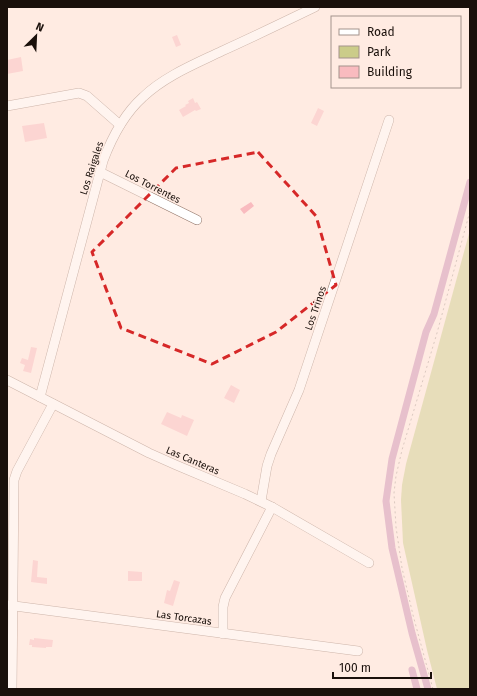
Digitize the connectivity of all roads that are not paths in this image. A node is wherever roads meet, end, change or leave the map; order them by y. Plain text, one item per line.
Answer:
1 (315, 7) edge
2 (7, 106) edge
3 (390, 120) dead end
4 (120, 125) junction
5 (100, 172) junction
6 (196, 220) dead end
7 (7, 380) edge
8 (40, 397) junction
9 (53, 404) junction
10 (261, 501) junction
11 (272, 507) junction
12 (369, 564) dead end
13 (10, 605) edge
14 (223, 634) junction
15 (358, 651) dead end
16 (12, 689) edge

1 - 4 street, Los Raigales
2 - 4 street
3 - 10 street, Los Trinos
4 - 5 street, Los Raigales
5 - 6 street, Los Torrentes
5 - 8 street, Los Raigales
7 - 8 street, Las Canteras
8 - 9 street, Las Canteras
9 - 10 street, Las Canteras
9 - 13 street
10 - 11 street, Las Canteras
11 - 12 street, Las Canteras
11 - 14 street
13 - 14 street, Las Torcazas
13 - 16 street
14 - 15 street, Las Torcazas

